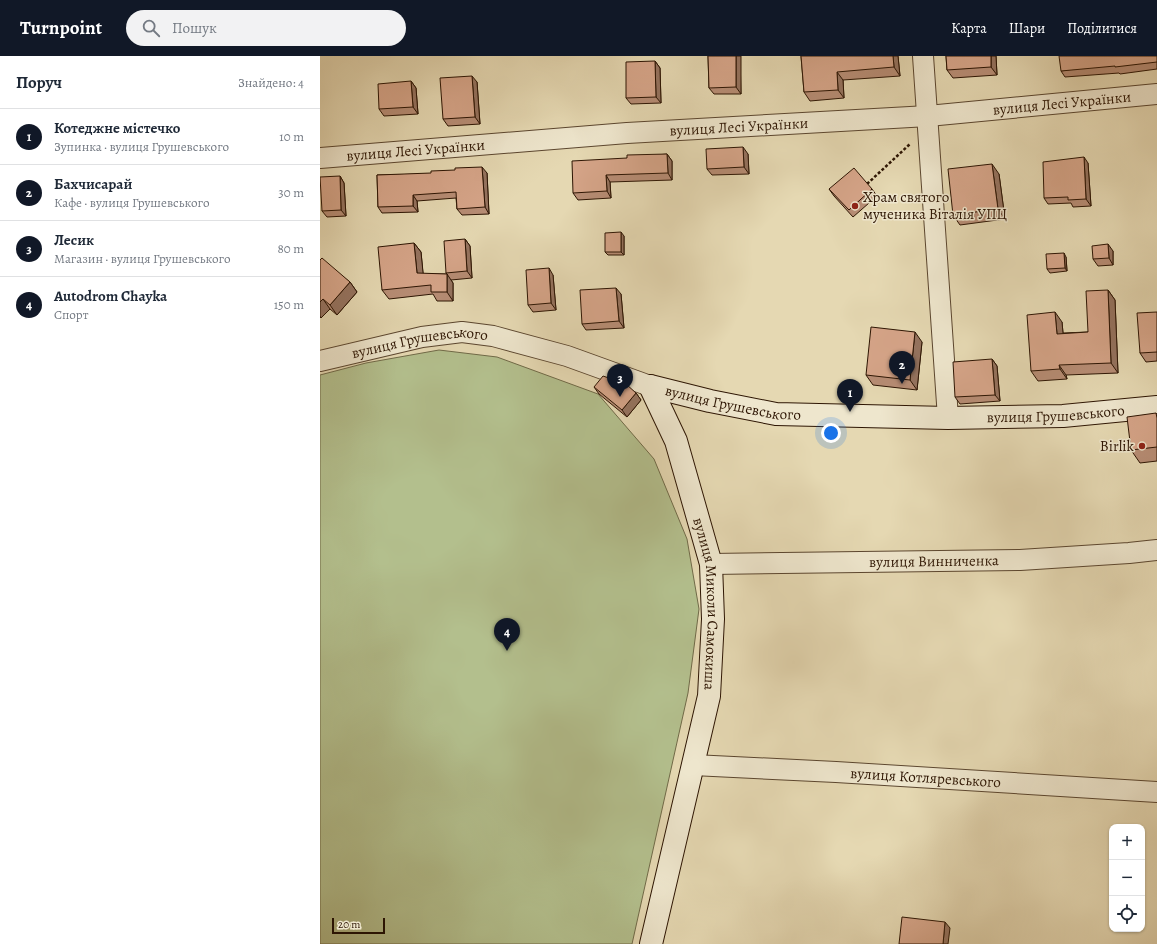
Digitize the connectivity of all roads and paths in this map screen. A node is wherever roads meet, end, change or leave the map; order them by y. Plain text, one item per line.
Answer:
1 (923, 56) edge
2 (1157, 94) edge
3 (928, 116) junction
4 (911, 144) dead end
5 (320, 158) edge
6 (867, 184) edge
7 (320, 361) edge
8 (650, 386) junction
9 (1157, 407) edge
10 (948, 418) junction
11 (1157, 550) edge
12 (712, 564) junction
13 (693, 765) junction
14 (1157, 792) edge
15 (651, 944) edge

1 - 3 street
2 - 3 street, вулиця Лесі Українки
3 - 5 street, вулиця Лесі Українки
3 - 10 street
4 - 6 path
7 - 8 street, вулиця Грушевського
8 - 10 street, вулиця Грушевського
8 - 12 street, вулиця Миколи Самокиша
9 - 10 street, вулиця Грушевського
11 - 12 street, вулиця Винниченка
12 - 13 street, вулиця Миколи Самокиша
13 - 14 street, вулиця Котляревського
13 - 15 street, вулиця Миколи Самокиша

